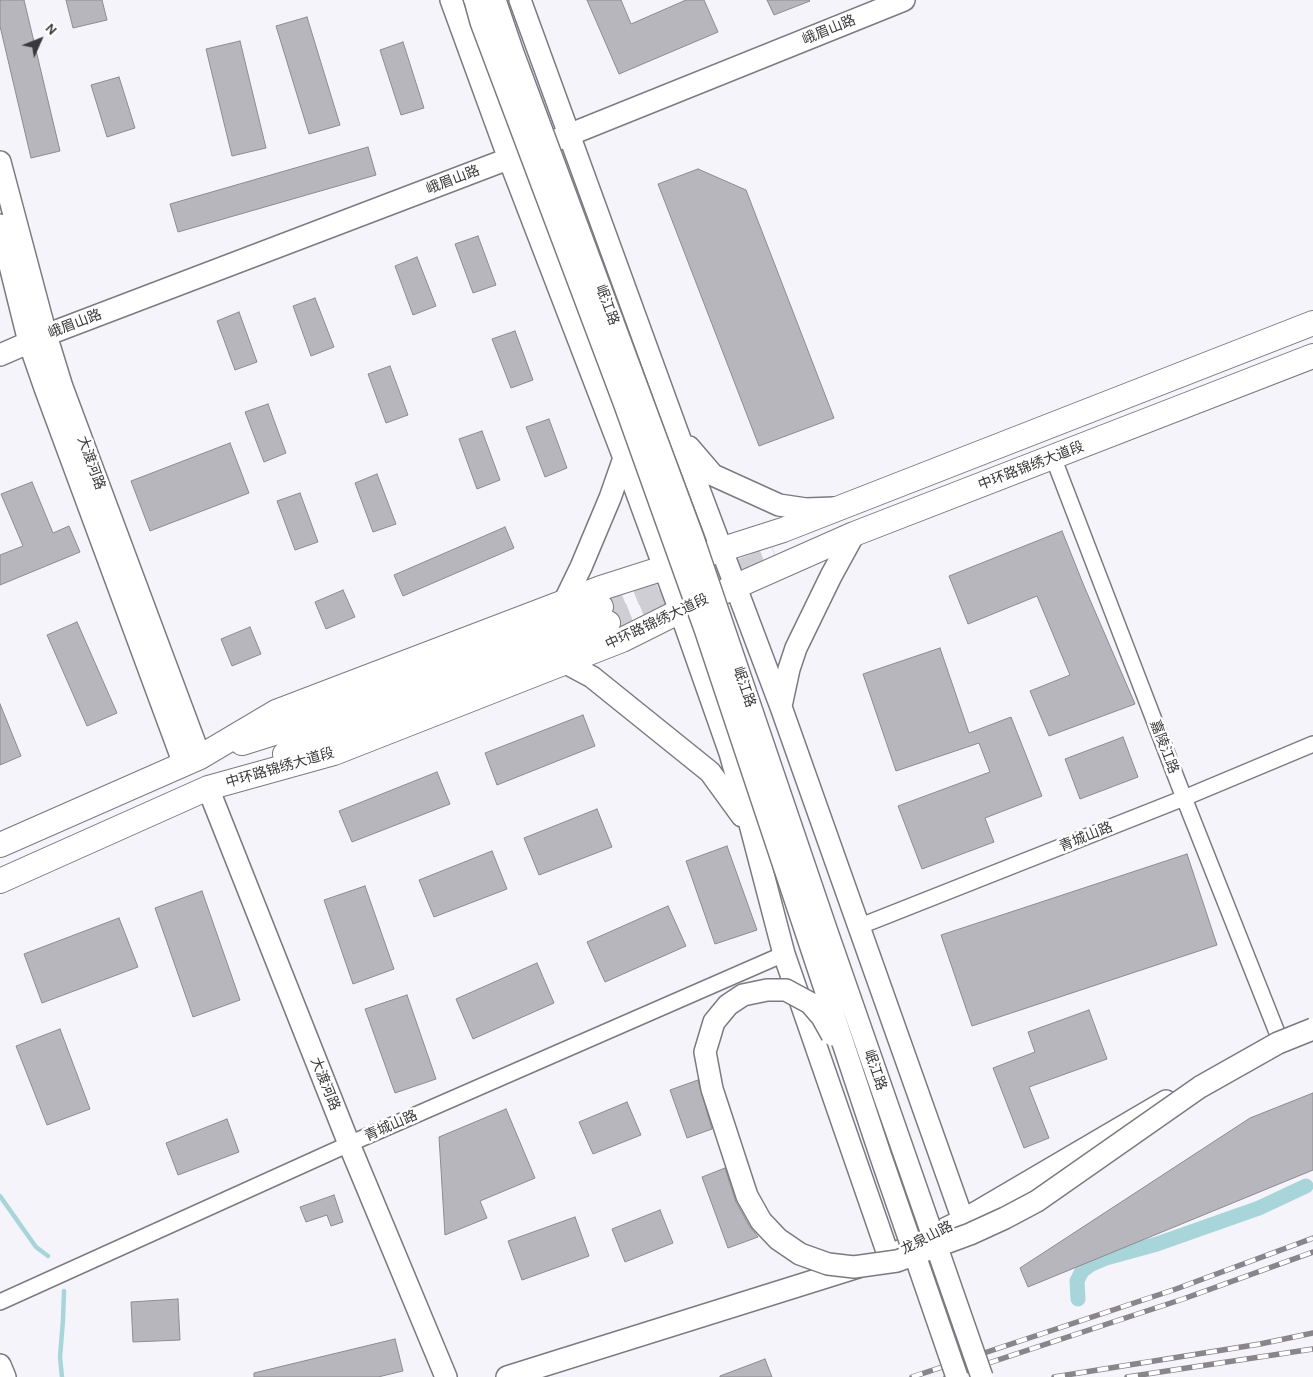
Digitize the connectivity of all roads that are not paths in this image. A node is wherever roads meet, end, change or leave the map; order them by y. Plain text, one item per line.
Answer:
1 (451, 0) edge
2 (475, 0) edge
3 (495, 0) edge
4 (520, 0) edge
5 (904, 0) edge
6 (874, 5) edge
7 (568, 135) junction
8 (509, 159) junction
9 (0, 162) edge
10 (0, 225) edge
11 (1313, 323) edge
12 (37, 339) junction
13 (0, 355) edge
14 (1313, 356) edge
15 (677, 431) junction
16 (1053, 457) junction
17 (624, 458) junction
18 (839, 508) junction
19 (854, 534) junction
20 (722, 549) junction
21 (665, 568) junction
22 (736, 586) junction
23 (564, 602) junction
24 (680, 611) junction
25 (564, 662) junction
26 (781, 706) junction
27 (1313, 744) edge
28 (192, 760) junction
29 (208, 788) junction
30 (1184, 798) junction
31 (752, 828) junction
32 (0, 845) edge
33 (0, 881) edge
34 (858, 927) junction
35 (784, 954) junction
36 (1313, 1021) edge
37 (1313, 1029) edge
38 (1278, 1035) junction
39 (855, 1080) junction
40 (349, 1144) junction
41 (963, 1220) junction
42 (890, 1257) junction
43 (0, 1302) edge
44 (0, 1365) edge
45 (5, 1377) edge
46 (446, 1377) edge
47 (507, 1377) edge
48 (957, 1377) edge
49 (982, 1377) edge

1 - 8 main road
2 - 39 main road, 岷江路, bridge
3 - 49 main road, 岷江路, bridge
4 - 7 main road, 岷江路
5 - 6 main road, 峨眉山路
6 - 7 main road, 峨眉山路
7 - 8 main road, 峨眉山路
7 - 15 main road, 岷江路
8 - 12 main road, 峨眉山路
8 - 17 main road
9 - 12 main road, 大渡河路
10 - 12 main road, 大渡河路
11 - 18 main road
12 - 13 main road, 峨眉山路
12 - 28 main road, 大渡河路
14 - 16 main road, 中环路锦绣大道段
15 - 18 main road
15 - 20 main road, 岷江路
16 - 19 main road, 中环路锦绣大道段
16 - 30 street, 嘉陵江路
17 - 21 main road
17 - 23 main road
18 - 20 main road
19 - 22 main road, 中环路锦绣大道段
19 - 26 main road
20 - 21 main road
20 - 22 main road, 岷江路
21 - 23 main road
21 - 24 main road
22 - 24 main road, 中环路锦绣大道段
22 - 26 main road, 岷江路
23 - 28 main road
24 - 25 main road, 中环路锦绣大道段
24 - 31 main road
25 - 29 main road, 中环路锦绣大道段
25 - 31 main road
26 - 34 main road, 岷江路
27 - 30 street, 青城山路
28 - 29 main road
28 - 32 main road
29 - 33 main road, 中环路锦绣大道段
29 - 40 main road, 大渡河路
30 - 34 street, 青城山路
30 - 38 street, 嘉陵江路
31 - 35 main road
34 - 41 main road, 岷江路
35 - 40 street, 青城山路
35 - 42 main road
36 - 38 main road, 龙泉山路
37 - 39 main road, bridge
38 - 41 main road, 龙泉山路
39 - 48 main road, 岷江路, bridge
40 - 43 street, 青城山路
40 - 46 main road, 大渡河路
41 - 42 main road, 龙泉山路
42 - 47 main road, 龙泉山路
44 - 45 main road

